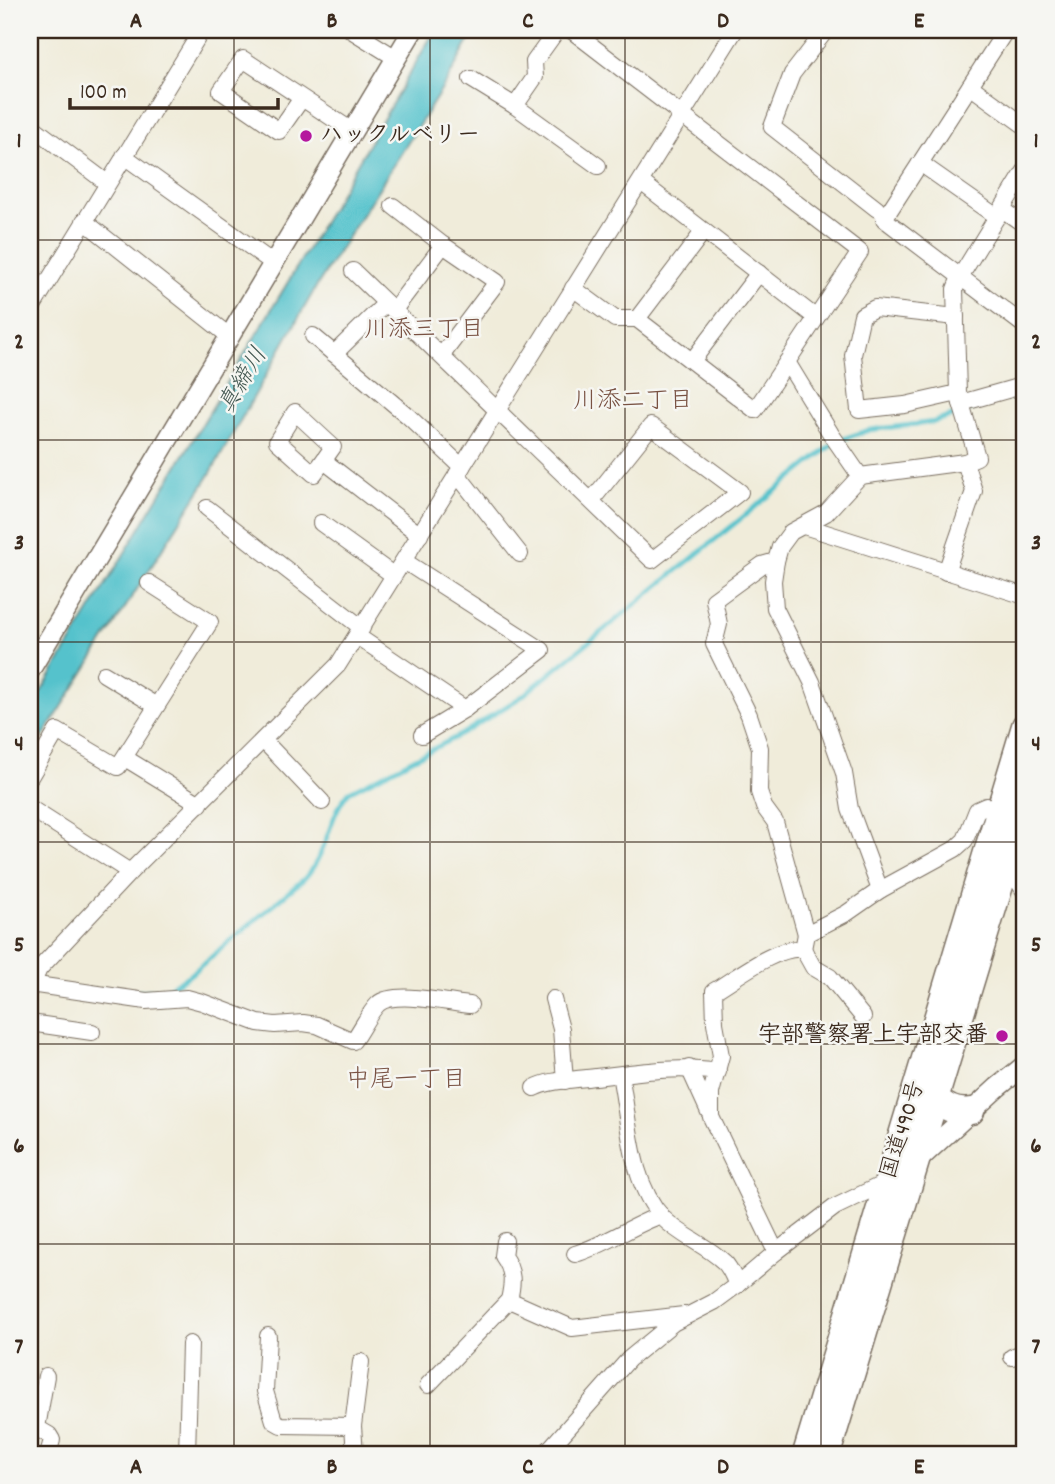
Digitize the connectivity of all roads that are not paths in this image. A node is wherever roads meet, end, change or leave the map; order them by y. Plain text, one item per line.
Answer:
1 (202, 30) edge
2 (351, 30) edge
3 (412, 30) edge
4 (557, 30) edge
5 (571, 30) edge
6 (735, 30) edge
7 (826, 30) edge
8 (1006, 30) edge
9 (396, 58) junction
10 (471, 79) dead end
11 (970, 86) junction
12 (302, 98) junction
13 (515, 106) junction
14 (682, 116) junction
15 (30, 125) edge
16 (1025, 126) edge
17 (352, 131) junction
18 (124, 156) junction
19 (920, 163) junction
20 (598, 166) dead end
21 (1025, 171) edge
22 (642, 182) junction
23 (107, 183) junction
24 (393, 206) dead end
25 (877, 209) dead end
26 (999, 213) junction
27 (84, 222) junction
28 (1025, 225) edge
29 (704, 232) junction
30 (443, 245) junction
31 (274, 263) junction
32 (354, 271) dead end
33 (759, 273) junction
34 (960, 277) junction
35 (30, 279) edge
36 (573, 288) junction
37 (44, 289) junction
38 (390, 307) junction
39 (30, 310) edge
40 (815, 317) junction
41 (956, 317) junction
42 (637, 319) junction
43 (1025, 326) edge
44 (313, 336) dead end
45 (229, 337) junction
46 (334, 355) junction
47 (442, 355) junction
48 (692, 362) junction
49 (787, 362) junction
50 (1025, 385) edge
51 (959, 398) junction
52 (498, 409) junction
53 (324, 461) dead end
54 (965, 461) junction
55 (460, 471) junction
56 (860, 476) junction
57 (592, 500) junction
58 (207, 508) dead end
59 (321, 523) dead end
60 (804, 526) junction
61 (420, 535) junction
62 (520, 554) dead end
63 (404, 561) junction
64 (776, 561) junction
65 (946, 572) junction
66 (393, 576) junction
67 (149, 583) dead end
68 (1025, 596) edge
69 (359, 632) junction
70 (30, 670) edge
71 (104, 674) dead end
72 (155, 705) junction
73 (466, 709) junction
74 (1025, 726) edge
75 (422, 735) dead end
76 (263, 740) junction
77 (125, 758) junction
78 (30, 777) edge
79 (322, 802) dead end
80 (200, 804) junction
81 (1016, 807) edge
82 (30, 808) edge
83 (1006, 862) junction
84 (130, 872) junction
85 (880, 890) junction
86 (1025, 892) edge
87 (804, 942) junction
88 (30, 985) edge
89 (553, 999) dead end
90 (470, 1005) dead end
91 (863, 1017) dead end
92 (30, 1023) edge
93 (93, 1032) dead end
94 (1025, 1065) edge
95 (689, 1068) junction
96 (718, 1072) junction
97 (620, 1075) junction
98 (565, 1081) junction
99 (534, 1087) dead end
100 (936, 1098) junction
101 (971, 1111) junction
102 (711, 1117) junction
103 (914, 1163) junction
104 (889, 1181) junction
105 (661, 1215) junction
106 (505, 1241) dead end
107 (776, 1252) junction
108 (575, 1254) dead end
109 (737, 1286) junction
110 (509, 1300) junction
111 (690, 1314) junction
112 (268, 1336) dead end
113 (190, 1343) dead end
114 (361, 1362) dead end
115 (46, 1376) dead end
116 (428, 1385) dead end
117 (353, 1426) junction
118 (48, 1454) edge
119 (187, 1454) edge
120 (355, 1454) edge
121 (545, 1454) edge
122 (806, 1454) edge
123 (827, 1454) edge

1 - 18 street
2 - 9 street
3 - 9 street
4 - 13 street
5 - 14 street
6 - 14 street
7 - 25 street
8 - 11 street
9 - 17 street
10 - 13 street
11 - 16 street
11 - 19 street
12 - 12 street
12 - 17 street
13 - 20 street
14 - 22 street
14 - 40 street
15 - 23 street
17 - 31 street
18 - 23 street
18 - 31 street
19 - 26 street
19 - 34 street
21 - 26 street
22 - 29 street
22 - 36 street
23 - 27 street
24 - 30 street
26 - 28 street
26 - 34 street
27 - 37 street
27 - 45 street
29 - 33 street
29 - 42 street
30 - 38 street
30 - 47 street
31 - 45 street
32 - 38 street
33 - 40 street
33 - 48 street
34 - 41 street
34 - 43 street
35 - 37 street
36 - 42 street
36 - 52 street
37 - 39 street
38 - 46 street
38 - 47 street
40 - 49 street
41 - 51 street
41 - 51 street
42 - 48 street
44 - 46 street
45 - 70 street
46 - 55 street
47 - 52 street
48 - 49 street
49 - 56 street
50 - 51 street
51 - 54 street
52 - 55 street
52 - 57 street
53 - 61 street
54 - 56 street
54 - 65 street
55 - 61 street
55 - 62 street
56 - 60 street
57 - 57 street
58 - 69 street
59 - 66 street
60 - 64 street
60 - 65 street
61 - 63 street
63 - 66 street
63 - 73 street
64 - 85 street
64 - 87 street
65 - 68 street
66 - 69 street
67 - 72 street
69 - 73 street
69 - 76 street
71 - 72 street
72 - 77 street
73 - 75 street
74 - 81 highway, 国道490号
76 - 79 street
76 - 80 street
77 - 78 street
77 - 80 street
80 - 84 street
81 - 83 highway, 国道490号
81 - 85 street
81 - 104 highway, 国道490号
82 - 84 street
83 - 86 street
83 - 100 highway, 国道490号
84 - 88 street
85 - 87 street
87 - 91 street
87 - 96 street
88 - 90 street
89 - 98 street
92 - 93 street
94 - 101 street
95 - 96 street
95 - 97 street
95 - 102 street
96 - 102 street
97 - 98 street
97 - 105 street
98 - 99 street
100 - 101 highway
100 - 103 highway, 国道490号
101 - 103 street
102 - 107 street
103 - 104 street
103 - 123 highway, 国道490号
104 - 107 street
104 - 122 highway, 国道490号
105 - 108 street
105 - 109 street
106 - 110 street
107 - 109 street
109 - 111 street
110 - 111 street
110 - 116 street
111 - 121 street
112 - 117 street
113 - 119 street
114 - 117 street
115 - 118 street
117 - 120 street

